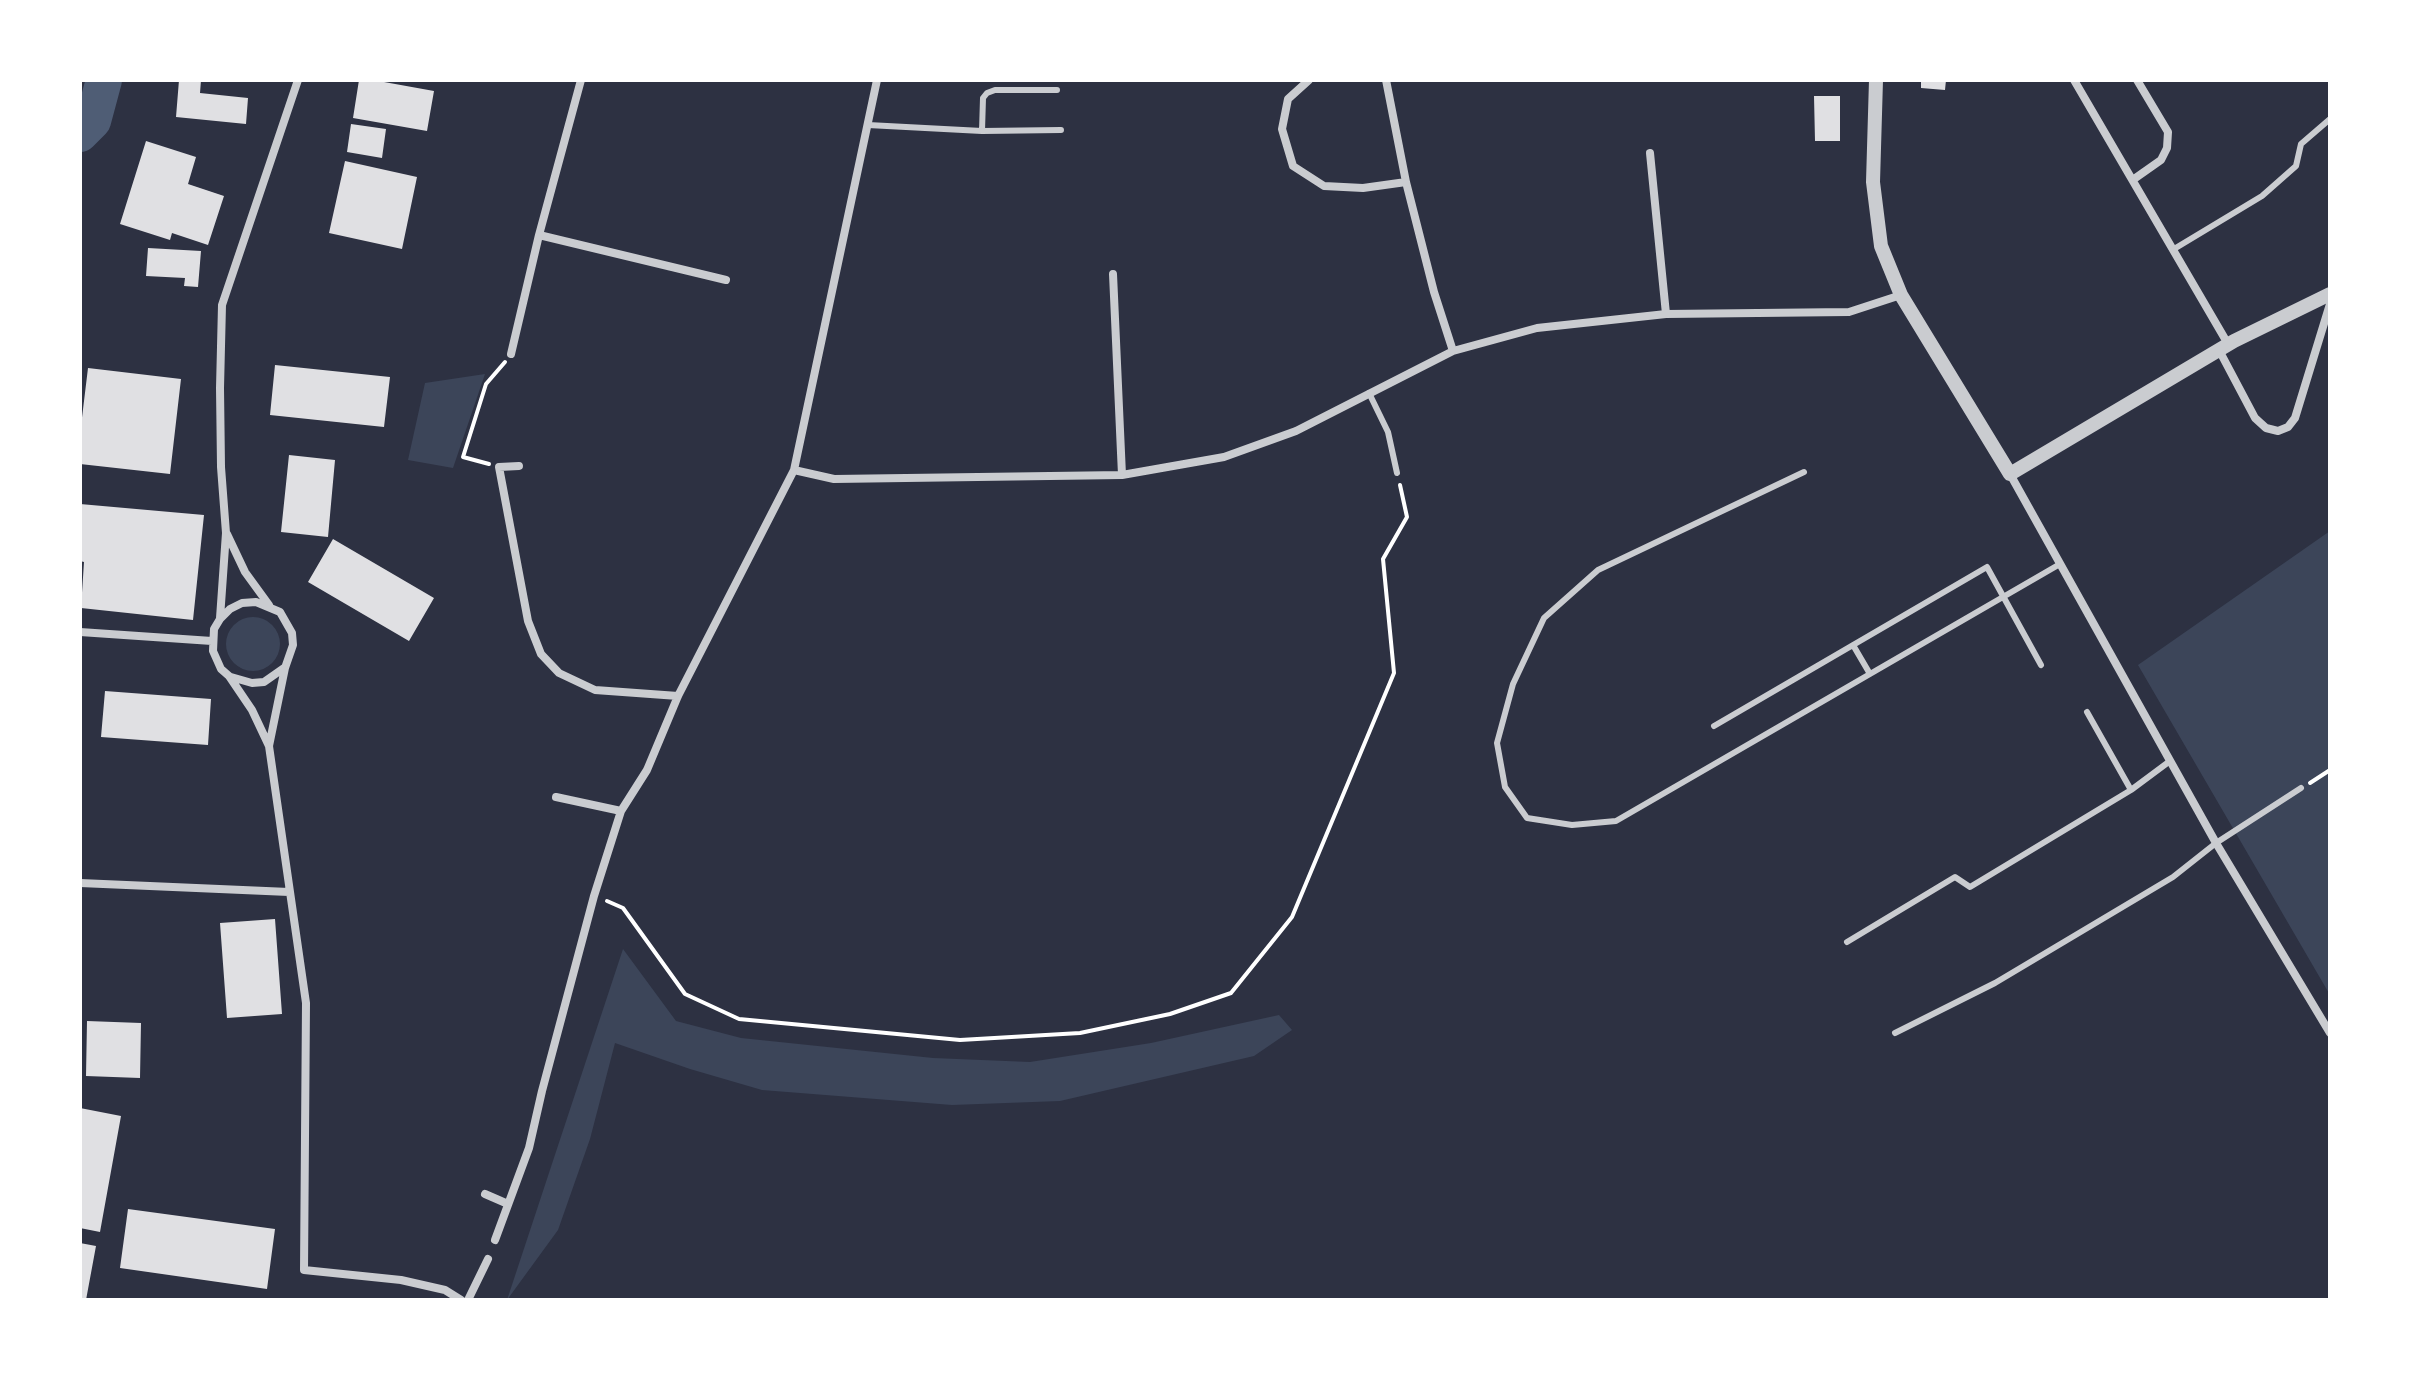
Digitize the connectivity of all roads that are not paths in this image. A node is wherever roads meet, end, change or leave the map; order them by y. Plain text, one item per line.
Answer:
1 (298, 80) edge
2 (581, 80) edge
3 (877, 80) edge
4 (1309, 80) edge
5 (1386, 80) edge
6 (1876, 80) edge
7 (2074, 80) edge
8 (2137, 80) edge
9 (1057, 90) dead end
10 (2330, 119) edge
11 (868, 125) junction
12 (1061, 130) dead end
13 (982, 131) junction
14 (1650, 153) dead end
15 (2134, 179) junction
16 (1406, 182) junction
17 (539, 235) junction
18 (2174, 249) junction
19 (1113, 274) dead end
20 (726, 280) dead end
21 (2330, 294) edge
22 (1901, 295) junction
23 (2330, 304) edge
24 (1666, 314) junction
25 (2224, 347) junction
26 (1453, 351) junction
27 (511, 354) road end
28 (1369, 393) junction
29 (519, 466) dead end
30 (794, 470) junction
31 (1804, 472) dead end
32 (1397, 473) road end
33 (2010, 474) junction
34 (1122, 475) junction
35 (226, 533) junction
36 (2060, 564) junction
37 (2003, 596) junction
38 (269, 606) junction
39 (220, 619) junction
40 (80, 632) edge
41 (212, 641) junction
42 (1853, 645) junction
43 (2041, 665) dead end
44 (285, 668) junction
45 (1870, 674) junction
46 (229, 676) junction
47 (678, 696) junction
48 (2087, 712) dead end
49 (1714, 726) dead end
50 (269, 746) junction
51 (2170, 761) junction
52 (2301, 788) road end
53 (2131, 790) junction
54 (556, 797) dead end
55 (621, 811) junction
56 (2216, 843) junction
57 (80, 883) edge
58 (289, 892) junction
59 (1847, 942) dead end
60 (1895, 1033) dead end
61 (2330, 1033) edge
62 (485, 1194) dead end
63 (508, 1204) junction
64 (495, 1240) dead end
65 (488, 1259) dead end
66 (461, 1300) edge
67 (468, 1300) edge

1 - 35 street
2 - 17 street
3 - 11 street
4 - 16 street
5 - 16 street
6 - 22 street
7 - 15 street
8 - 15 street
9 - 13 lane
10 - 18 lane
11 - 13 lane
11 - 30 street
12 - 13 lane
14 - 24 street
15 - 18 street
16 - 26 street
17 - 20 street
17 - 27 street
18 - 25 street
19 - 34 street
21 - 25 street
22 - 24 street
22 - 33 street
23 - 25 street
24 - 26 street
25 - 33 street
26 - 28 street
28 - 32 lane
28 - 34 street
29 - 47 street
30 - 34 street
30 - 47 street
31 - 45 lane
33 - 36 street
35 - 38 street
35 - 39 street
36 - 37 lane
36 - 51 street
37 - 42 lane
37 - 43 lane
37 - 45 lane
38 - 39 street
38 - 44 street
39 - 41 street
40 - 41 street
41 - 46 street
42 - 45 lane
42 - 49 lane
44 - 46 street
44 - 50 street
46 - 50 street
47 - 55 street
48 - 53 lane
50 - 58 street
51 - 53 lane
51 - 56 street
52 - 56 lane
53 - 59 lane
54 - 55 street
55 - 63 street
56 - 60 lane
56 - 61 street
57 - 58 street
58 - 66 street
62 - 63 street
63 - 64 street
65 - 67 street

